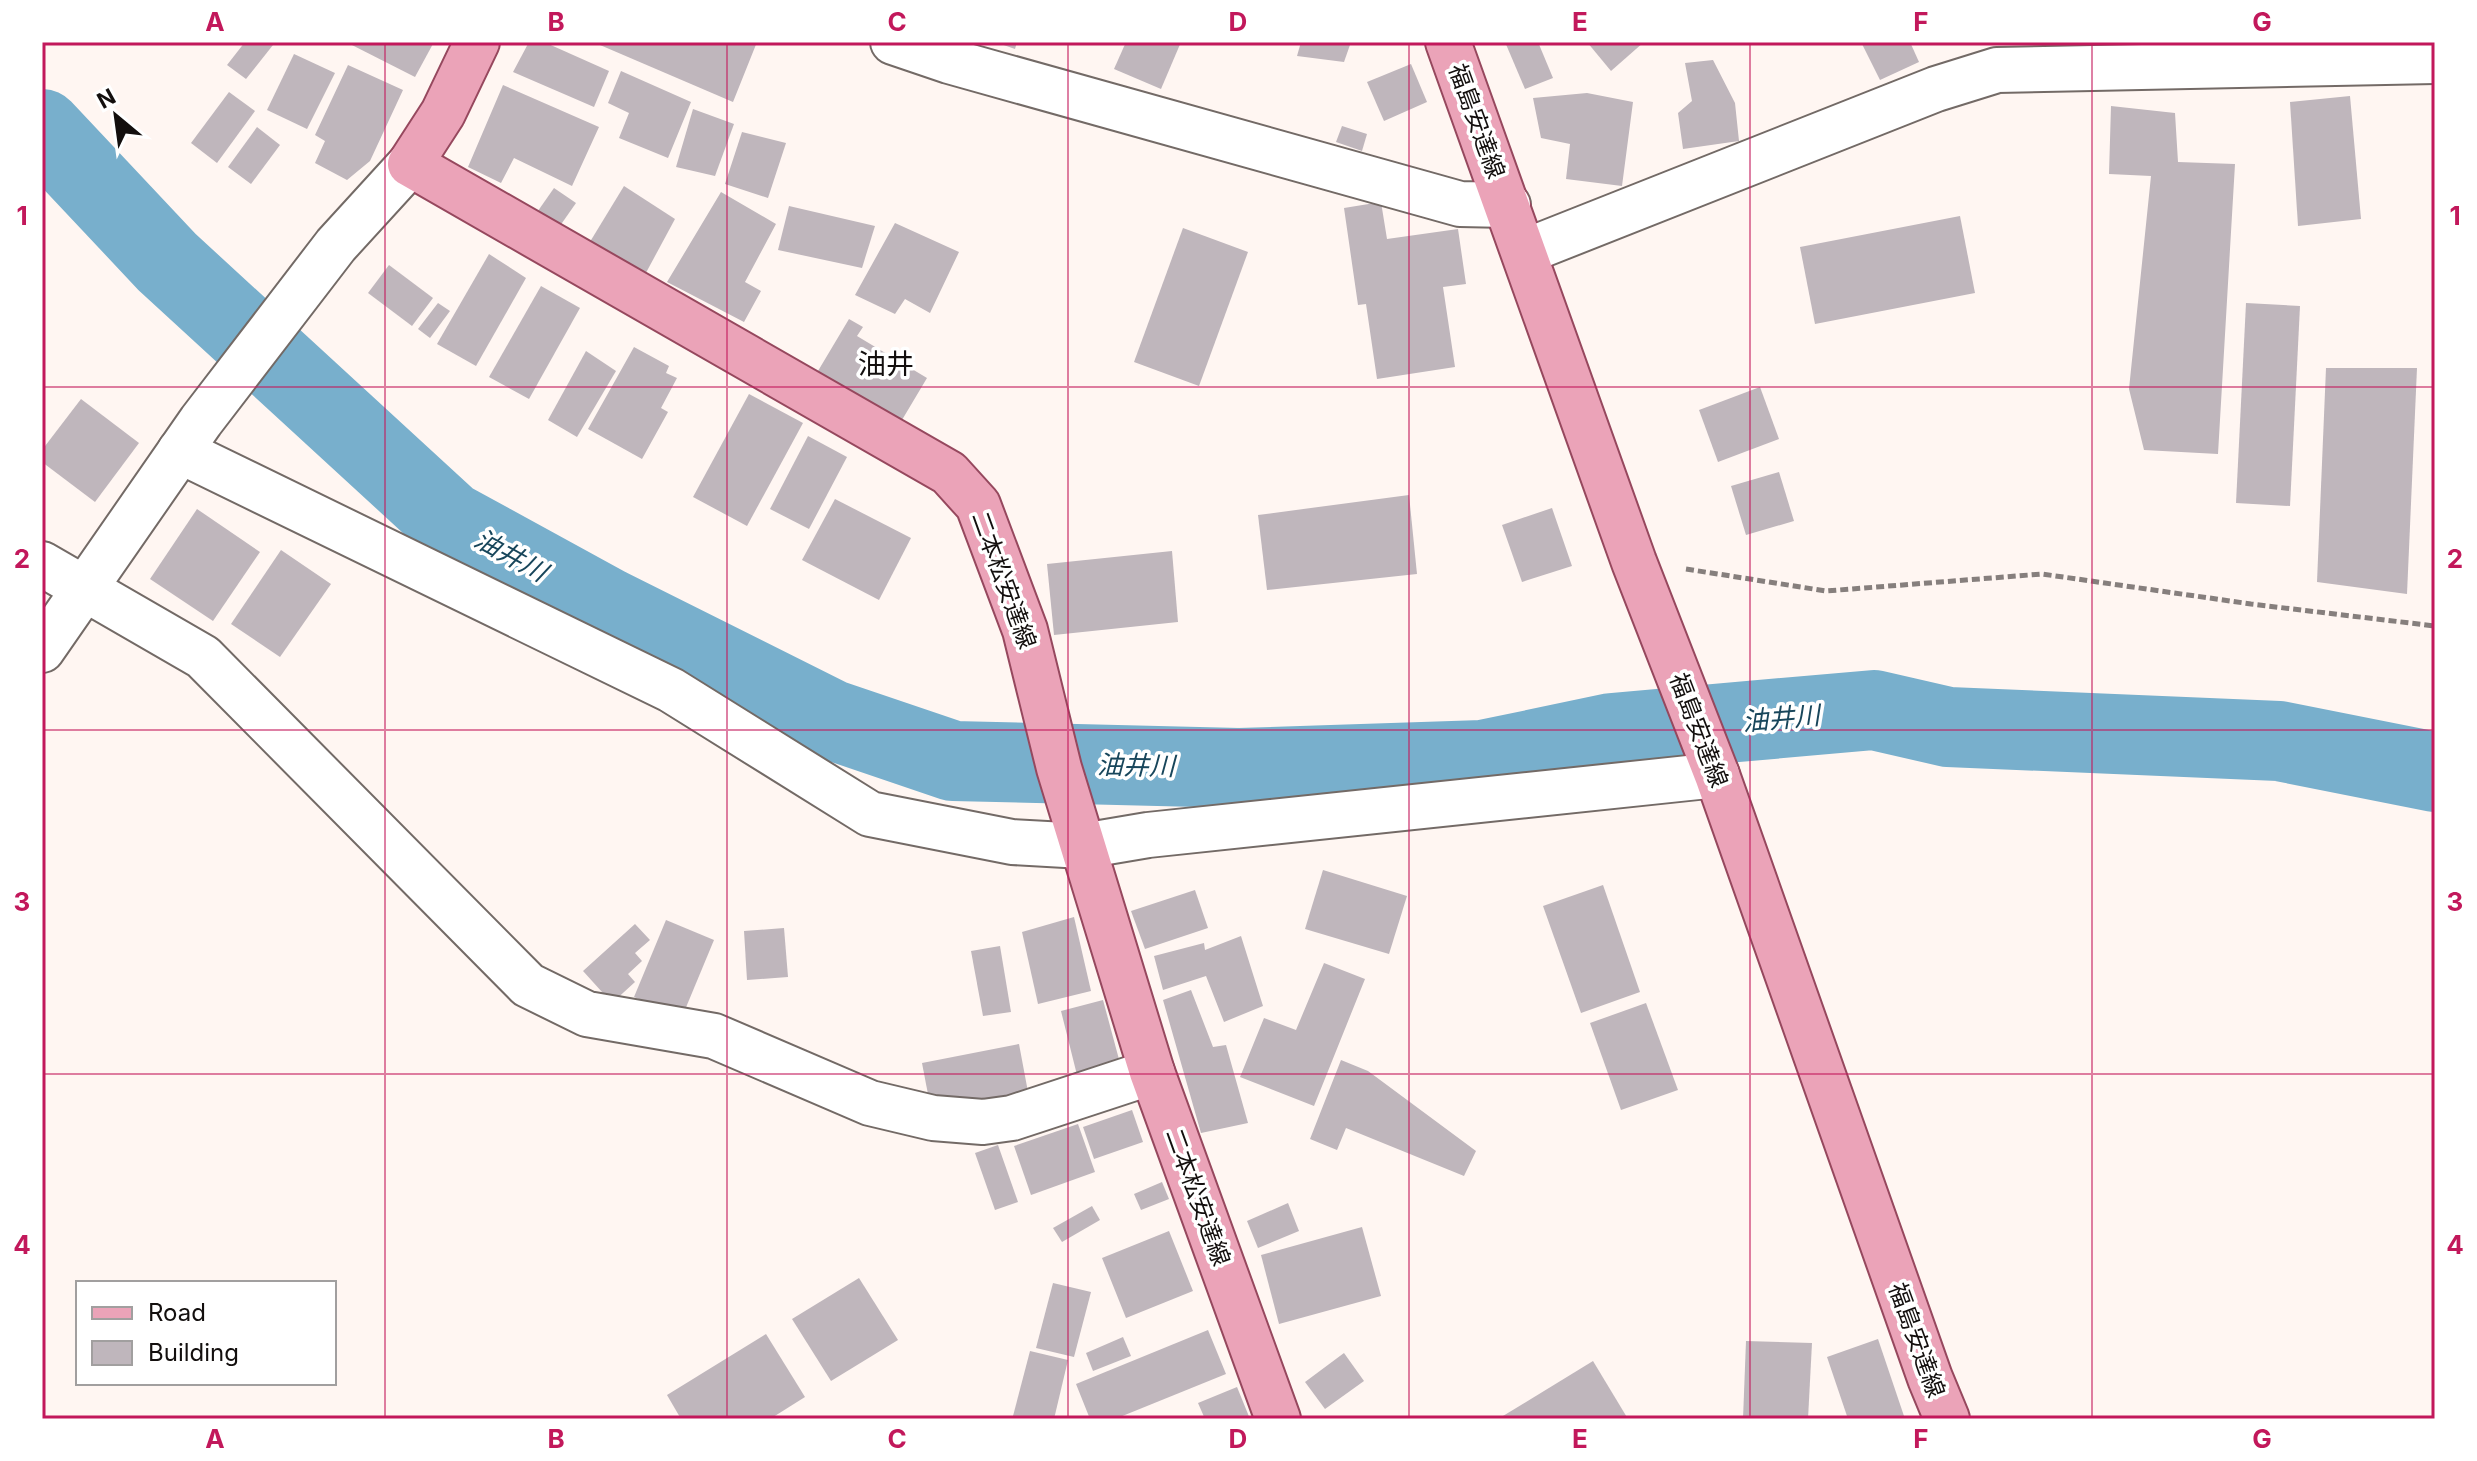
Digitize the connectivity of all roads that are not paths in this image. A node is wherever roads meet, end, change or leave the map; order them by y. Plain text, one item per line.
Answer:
1 (477, 42) edge
2 (893, 42) edge
3 (1448, 42) edge
4 (953, 51) edge
5 (2435, 61) edge
6 (410, 164) junction
7 (1508, 205) junction
8 (1524, 252) junction
9 (190, 436) junction
10 (42, 564) edge
11 (85, 590) junction
12 (42, 650) edge
13 (1717, 775) junction
14 (1083, 846) junction
15 (1152, 1072) junction
16 (1278, 1419) edge
17 (1947, 1419) edge

1 - 6 main road
2 - 4 street
3 - 7 main road, 福島安達線
4 - 7 street
5 - 8 street
6 - 9 street
6 - 14 main road, 二本松安達線
7 - 8 main road, 福島安達線
8 - 13 main road, 福島安達線
9 - 11 street
9 - 14 street
10 - 11 street
11 - 12 street
11 - 15 street
13 - 14 street
13 - 17 main road, 福島安達線
14 - 15 main road, 二本松安達線
15 - 16 main road, 二本松安達線

